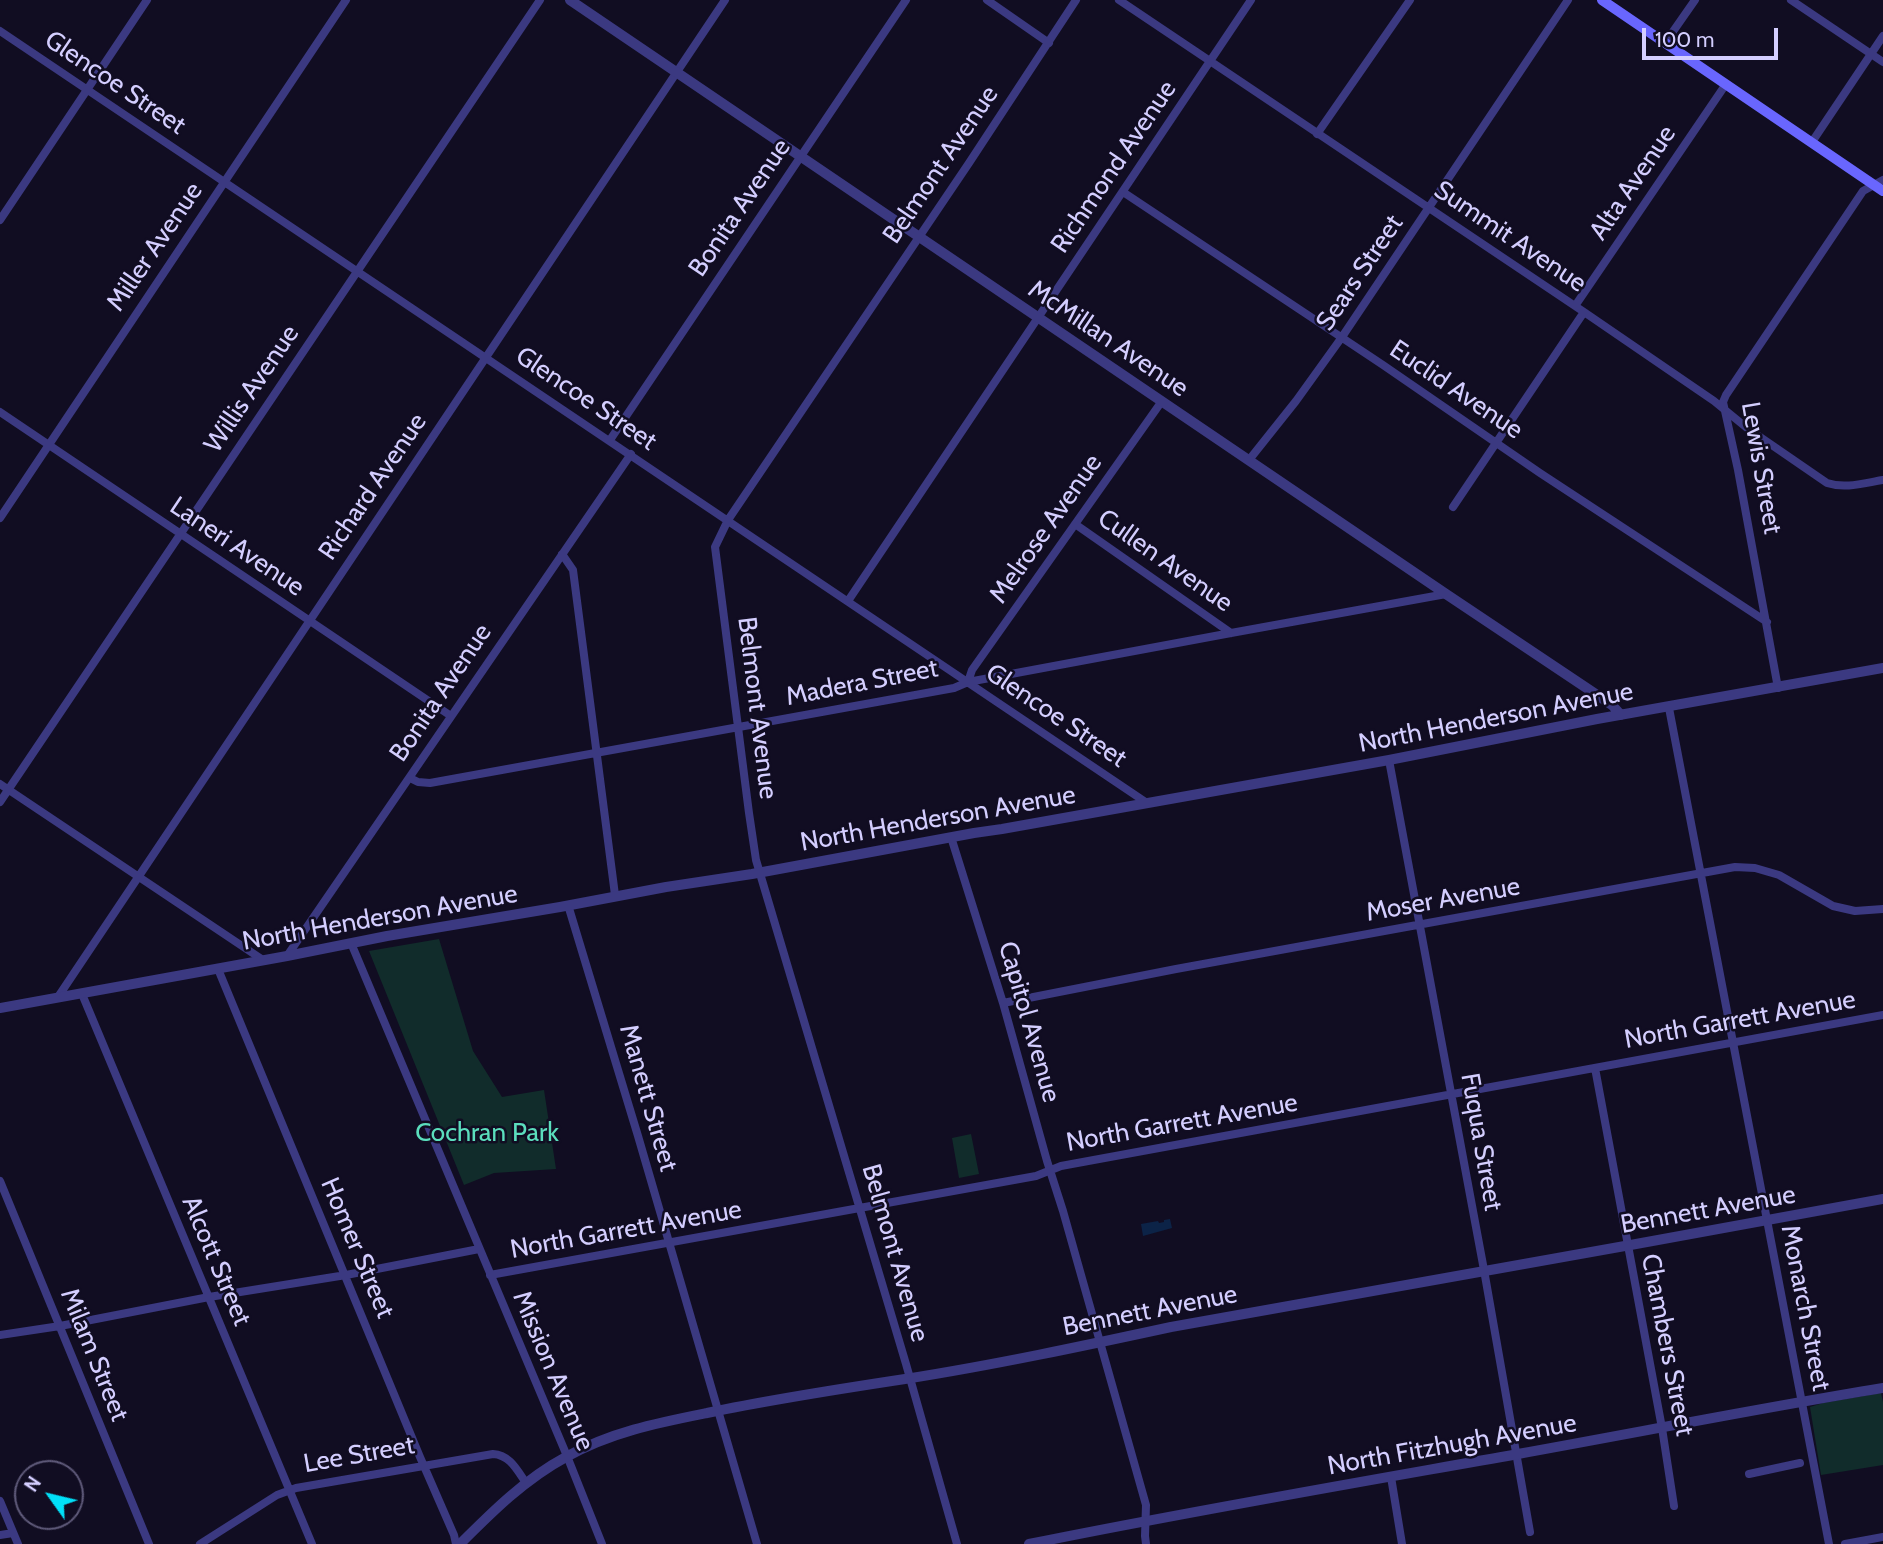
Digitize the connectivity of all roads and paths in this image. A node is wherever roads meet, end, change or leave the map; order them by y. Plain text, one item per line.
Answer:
1 (147, 0) edge
2 (346, 0) edge
3 (540, 0) edge
4 (570, 0) edge
5 (724, 0) edge
6 (906, 0) edge
7 (987, 0) edge
8 (1076, 0) edge
9 (1119, 0) edge
10 (1251, 0) edge
11 (1410, 0) edge
12 (1568, 0) edge
13 (1602, 0) edge
14 (1695, 0) edge
15 (1791, 0) edge
16 (0, 31) edge
17 (1883, 36) edge
18 (1049, 43) junction
19 (1665, 43) junction
20 (1871, 54) junction
21 (1210, 61) junction
22 (1883, 62) edge
23 (676, 72) junction
24 (1726, 84) junction
25 (87, 90) junction
26 (1317, 134) junction
27 (1812, 142) junction
28 (801, 156) junction
29 (223, 181) junction
30 (1880, 185) edge
31 (1123, 192) junction
32 (1429, 208) junction
33 (0, 220) edge
34 (919, 237) junction
35 (356, 271) junction
36 (1575, 306) junction
37 (1584, 312) junction
38 (1039, 318) junction
39 (1342, 337) junction
40 (485, 358) junction
41 (1162, 401) junction
42 (0, 412) edge
43 (1725, 412) junction
44 (610, 440) junction
45 (48, 444) junction
46 (1497, 444) junction
47 (631, 454) junction
48 (1248, 460) junction
49 (1883, 480) edge
50 (1453, 507) dead end
51 (0, 518) edge
52 (728, 520) junction
53 (1075, 524) junction
54 (180, 533) junction
55 (562, 554) junction
56 (1446, 594) junction
57 (848, 601) junction
58 (308, 621) junction
59 (1767, 622) junction
60 (1231, 633) junction
61 (1883, 668) edge
62 (968, 682) junction
63 (1778, 688) junction
64 (1670, 708) junction
65 (1620, 715) junction
66 (451, 716) junction
67 (738, 728) junction
68 (596, 753) junction
69 (1389, 760) junction
70 (410, 778) junction
71 (0, 784) edge
72 (8, 790) junction
73 (0, 802) edge
74 (1147, 803) junction
75 (951, 837) junction
76 (761, 872) junction
77 (1702, 874) junction
78 (139, 877) junction
79 (615, 895) junction
80 (568, 905) junction
81 (1883, 909) edge
82 (1420, 926) junction
83 (351, 943) junction
84 (286, 956) junction
85 (263, 960) junction
86 (218, 969) junction
87 (82, 994) junction
88 (58, 998) junction
89 (1003, 1003) junction
90 (0, 1008) edge
91 (1883, 1015) edge
92 (1734, 1042) junction
93 (1595, 1068) junction
94 (1451, 1094) junction
95 (1050, 1170) junction
96 (0, 1181) edge
97 (1883, 1199) edge
98 (860, 1208) junction
99 (1767, 1220) junction
100 (668, 1242) junction
101 (1628, 1246) junction
102 (479, 1249) junction
103 (1484, 1270) junction
104 (346, 1275) junction
105 (490, 1275) junction
106 (209, 1297) junction
107 (60, 1326) junction
108 (0, 1335) edge
109 (1099, 1343) junction
110 (910, 1378) junction
111 (1883, 1388) edge
112 (1802, 1401) junction
113 (718, 1410) junction
114 (1662, 1428) junction
115 (1516, 1454) junction
116 (567, 1456) junction
117 (1800, 1463) dead end
118 (423, 1464) junction
119 (1749, 1474) dead end
120 (1391, 1477) junction
121 (527, 1483) junction
122 (289, 1490) junction
123 (0, 1501) edge
124 (1674, 1506) dead end
125 (1146, 1520) junction
126 (1530, 1532) dead end
127 (13, 1533) junction
128 (0, 1535) edge
129 (1883, 1537) edge
130 (18, 1544) edge
131 (149, 1544) edge
132 (200, 1544) edge
133 (312, 1544) edge
134 (458, 1544) edge
135 (602, 1544) edge
136 (757, 1544) edge
137 (957, 1544) edge
138 (1029, 1544) edge
139 (1146, 1544) edge
140 (1402, 1544) edge
141 (1829, 1544) edge
142 (1845, 1544) edge

1 - 25 street
2 - 29 street, Miller Avenue
3 - 35 street, Willis Avenue
4 - 23 street, McMillan Avenue
5 - 23 street, Richard Avenue
6 - 28 street, Bonita Avenue
7 - 18 street
8 - 18 street, Belmont Avenue
9 - 21 street, Summit Avenue
10 - 21 street, Richmond Avenue
11 - 26 street
12 - 32 street, Sears Street
13 - 19 main road
14 - 19 street
15 - 20 street
16 - 25 street, Glencoe Street
17 - 20 street
18 - 34 street, Belmont Avenue
19 - 24 main road
20 - 22 street
20 - 27 street
21 - 26 street, Summit Avenue
21 - 31 street, Richmond Avenue
23 - 28 street, McMillan Avenue
23 - 40 street, Richard Avenue
24 - 27 main road
24 - 36 street, Alta Avenue
25 - 29 street, Glencoe Street
25 - 33 street
26 - 32 street, Summit Avenue
27 - 30 main road
28 - 34 street, McMillan Avenue
28 - 44 street, Bonita Avenue
29 - 35 street, Glencoe Street
29 - 45 street, Miller Avenue
30 - 43 street, Lewis Street
31 - 38 street, Richmond Avenue
31 - 39 street, Euclid Avenue
32 - 36 street, Summit Avenue
32 - 39 street, Sears Street
34 - 38 street, McMillan Avenue
34 - 52 street, Belmont Avenue
35 - 40 street, Glencoe Street
35 - 54 street, Willis Avenue
36 - 37 street, Summit Avenue
37 - 43 street, Summit Avenue
37 - 46 street
38 - 41 street, McMillan Avenue
38 - 57 street, Richmond Avenue
39 - 46 street, Euclid Avenue
39 - 48 street, Sears Street
40 - 44 street, Glencoe Street
40 - 58 street, Richard Avenue
41 - 48 street, McMillan Avenue
41 - 53 street, Melrose Avenue
42 - 45 street, Laneri Avenue
43 - 49 street, Summit Avenue
43 - 59 street, Lewis Street
44 - 47 street, Glencoe Street
45 - 51 street, Miller Avenue
45 - 54 street, Laneri Avenue
46 - 50 street
46 - 59 street, Euclid Avenue
47 - 52 street, Glencoe Street
47 - 55 street, Bonita Avenue
48 - 56 street, McMillan Avenue
52 - 57 street, Glencoe Street
52 - 67 street, Belmont Avenue
53 - 60 street, Cullen Avenue
53 - 62 street, Melrose Avenue
54 - 58 street, Laneri Avenue
54 - 72 street, Willis Avenue
55 - 66 street, Bonita Avenue
55 - 68 street
56 - 60 street, Madera Street
56 - 65 street, McMillan Avenue
57 - 62 street, Glencoe Street
58 - 66 street, Laneri Avenue
58 - 78 street, Richard Avenue
59 - 63 street, Lewis Street
60 - 62 street, Madera Street
61 - 63 street, North Henderson Avenue
62 - 67 street, Madera Street
62 - 74 street, Glencoe Street
63 - 64 street, North Henderson Avenue
64 - 65 street, North Henderson Avenue
64 - 77 street, Monarch Street
65 - 69 street, North Henderson Avenue
66 - 70 street, Bonita Avenue
67 - 68 street, Madera Street
67 - 76 street, Belmont Avenue
68 - 70 street, Madera Street
68 - 79 street
69 - 74 street, North Henderson Avenue
69 - 82 street, Fuqua Street
70 - 84 street, Bonita Avenue
71 - 72 street
72 - 73 street, Willis Avenue
72 - 78 street
74 - 75 street, North Henderson Avenue
75 - 76 street, North Henderson Avenue
75 - 89 street, Capitol Avenue
76 - 79 street, North Henderson Avenue
76 - 98 street, Belmont Avenue
77 - 81 street, Moser Avenue
77 - 82 street, Moser Avenue
77 - 92 street, Monarch Street
78 - 85 street
78 - 88 street, Richard Avenue
79 - 80 street, North Henderson Avenue
80 - 83 street, North Henderson Avenue
80 - 100 street, Manett Street
82 - 89 street, Moser Avenue
82 - 94 street, Fuqua Street
83 - 84 street, North Henderson Avenue
83 - 102 street, Mission Avenue
84 - 85 street, North Henderson Avenue
85 - 86 street, North Henderson Avenue
86 - 87 street, North Henderson Avenue
86 - 104 street, Homer Street
87 - 88 street, North Henderson Avenue
87 - 106 street, Alcott Street
88 - 90 street, North Henderson Avenue
89 - 95 street, Capitol Avenue
91 - 92 street, North Garrett Avenue
92 - 93 street, North Garrett Avenue
92 - 99 street, Monarch Street
93 - 94 street, North Garrett Avenue
93 - 101 street, Chambers Street
94 - 95 street, North Garrett Avenue
94 - 103 street, Fuqua Street
95 - 98 street, North Garrett Avenue
95 - 109 street, Capitol Avenue
96 - 107 street, Milam Street
97 - 99 street, Bennett Avenue
98 - 100 street, North Garrett Avenue
98 - 110 street, Belmont Avenue
99 - 101 street, Bennett Avenue
99 - 112 street, Monarch Street
100 - 105 street, North Garrett Avenue
100 - 113 street, Manett Street
101 - 103 street, Bennett Avenue
101 - 114 street, Chambers Street
102 - 104 street, North Garrett Avenue
102 - 105 street, Mission Avenue
103 - 109 street, Bennett Avenue
103 - 115 street, Fuqua Street
104 - 106 street, North Garrett Avenue
104 - 118 street, Homer Street
105 - 116 street, Mission Avenue
106 - 107 street, North Garrett Avenue
106 - 122 street, Alcott Street
107 - 108 street, North Garrett Avenue
107 - 131 street, Milam Street
109 - 110 street, Bennett Avenue
109 - 125 street, Capitol Avenue
110 - 113 street, Bennett Avenue
110 - 137 street, Belmont Avenue
111 - 112 street, North Fitzhugh Avenue
112 - 114 street, North Fitzhugh Avenue
112 - 141 street, Monarch Street
113 - 116 street, Bennett Avenue
113 - 136 street, Manett Street
114 - 115 street, North Fitzhugh Avenue
114 - 124 street, Chambers Street
115 - 120 street, North Fitzhugh Avenue
115 - 126 street, Fuqua Street
116 - 121 street, Bennett Avenue
116 - 135 street, Mission Avenue
117 - 119 street
118 - 121 street, Lee Street
118 - 122 street, Lee Street
118 - 134 street, Homer Street
120 - 125 street, North Fitzhugh Avenue
120 - 140 street
121 - 134 street, Bennett Avenue
122 - 132 street, Lee Street
122 - 133 street, Alcott Street
123 - 127 street
125 - 138 street, North Fitzhugh Avenue
125 - 139 street, Capitol Avenue
127 - 128 street
127 - 130 street
129 - 142 street

